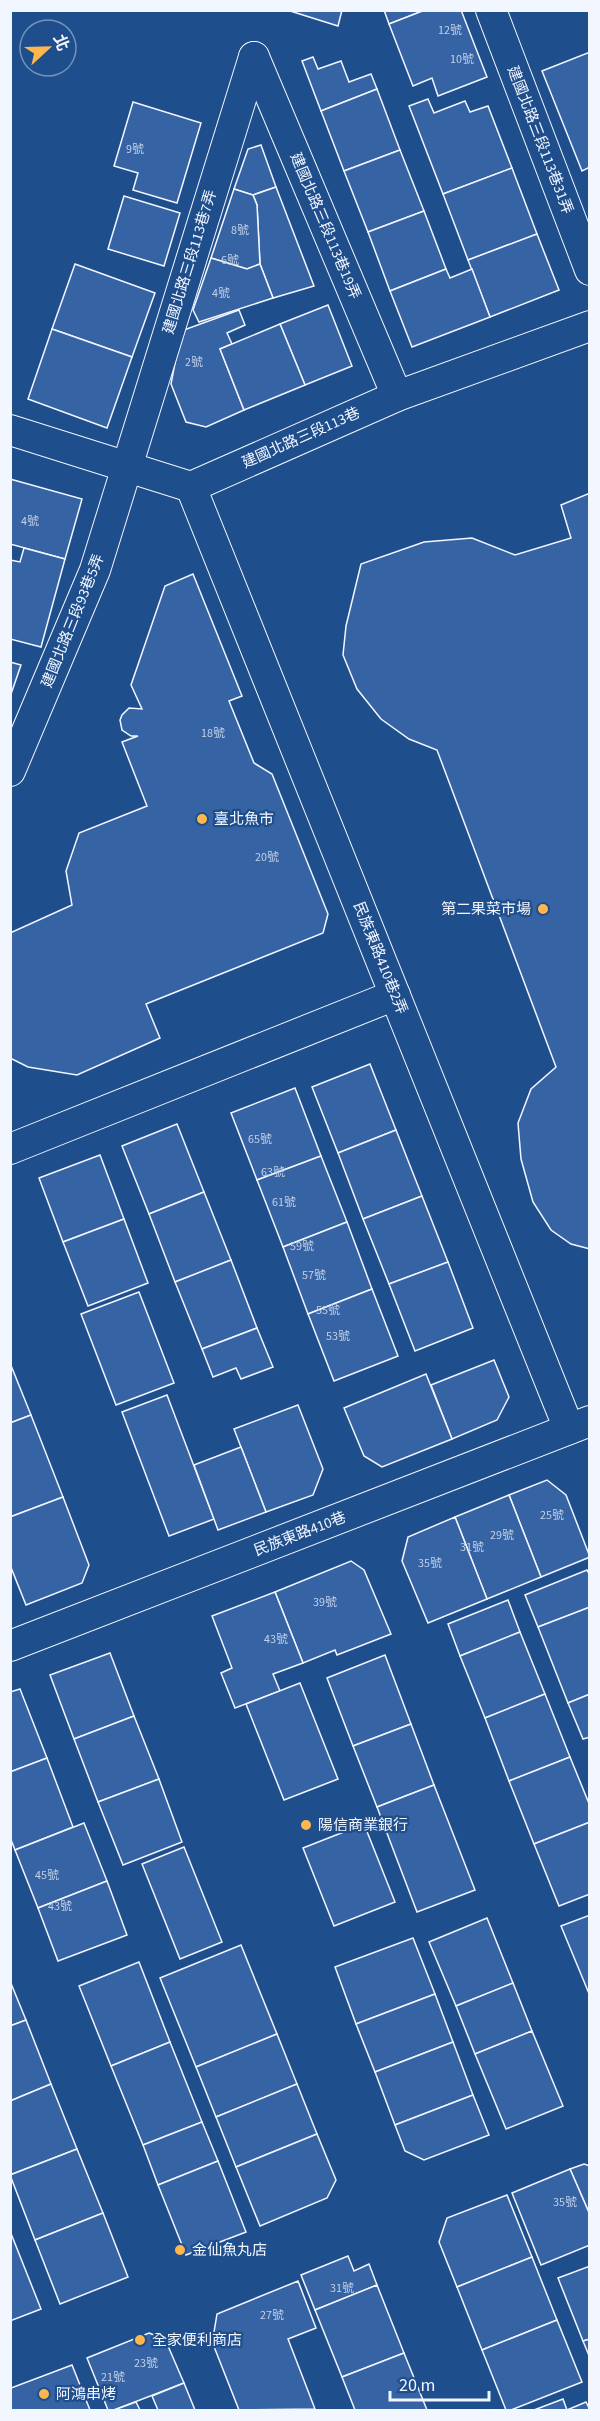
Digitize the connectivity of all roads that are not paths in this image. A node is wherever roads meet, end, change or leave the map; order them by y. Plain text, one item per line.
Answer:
1 (491, 10) edge
2 (254, 57) joint
3 (590, 270) edge
4 (590, 326) edge
5 (397, 396) junction
6 (10, 430) edge
7 (127, 467) junction
8 (191, 487) junction
9 (10, 771) edge
10 (395, 995) junction
11 (10, 1149) edge
12 (579, 1425) edge
13 (10, 1646) edge

1 - 3 street, 建國北路三段113巷31弄
2 - 5 street, 建國北路三段113巷19弄
2 - 7 street, 建國北路三段113巷7弄
4 - 5 street, 建國北路三段113巷
5 - 8 street, 建國北路三段113巷
6 - 7 street
7 - 8 street
7 - 9 street, 建國北路三段93巷5弄
8 - 10 street, 民族東路410巷2弄
10 - 11 street
10 - 12 street, 民族東路410巷2弄
12 - 13 street, 民族東路410巷

